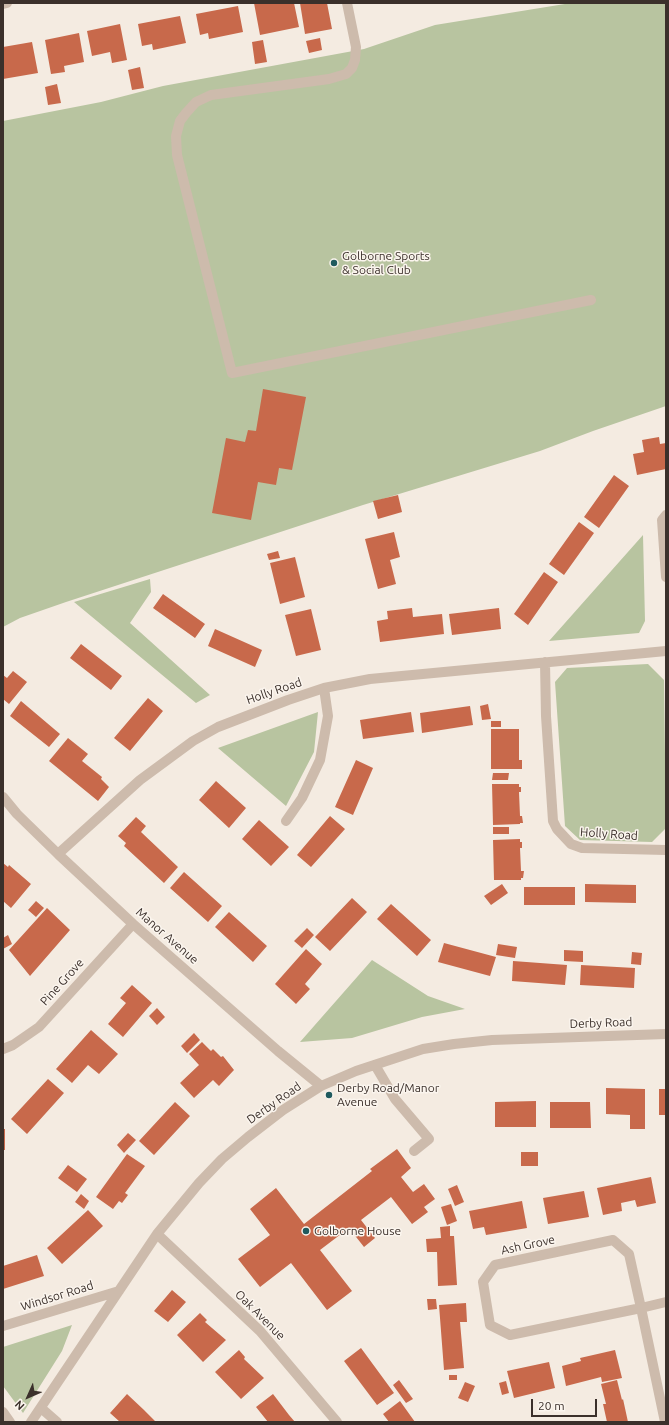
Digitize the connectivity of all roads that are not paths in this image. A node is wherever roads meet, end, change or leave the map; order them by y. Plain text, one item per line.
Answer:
1 (7, 3) edge
2 (347, 3) edge
3 (3, 4) edge
4 (591, 300) dead end
5 (666, 515) edge
6 (666, 577) edge
7 (666, 651) edge
8 (545, 662) junction
9 (324, 688) junction
10 (3, 797) edge
11 (286, 821) dead end
12 (666, 850) edge
13 (58, 854) junction
14 (133, 924) junction
15 (666, 1034) edge
16 (3, 1049) edge
17 (375, 1065) junction
18 (321, 1086) junction
19 (414, 1151) dead end
20 (157, 1234) junction
21 (119, 1290) junction
22 (666, 1302) edge
23 (641, 1308) junction
24 (3, 1326) edge
25 (41, 1408) junction
26 (3, 1412) edge
27 (10, 1422) edge
28 (31, 1422) edge
29 (57, 1422) edge
30 (337, 1422) edge
31 (664, 1422) edge

1 - 3 street
2 - 4 street
5 - 6 street
7 - 8 street, Holly Road
8 - 9 street, Holly Road
8 - 12 street, Holly Road
9 - 11 street
9 - 13 street, Holly Road
10 - 13 street, Manor Avenue
13 - 14 street, Manor Avenue
14 - 16 street, Pine Grove
14 - 18 street, Manor Avenue
15 - 17 street, Derby Road
17 - 18 street, Derby Road
17 - 19 street
18 - 20 street, Derby Road
20 - 21 street, Derby Road
20 - 30 street, Oak Avenue
21 - 24 street, Windsor Road
21 - 25 street, Derby Road
22 - 23 street, Ash Grove
23 - 23 street, Ash Grove
23 - 31 street
25 - 28 street, Derby Road
25 - 29 street
26 - 27 street

